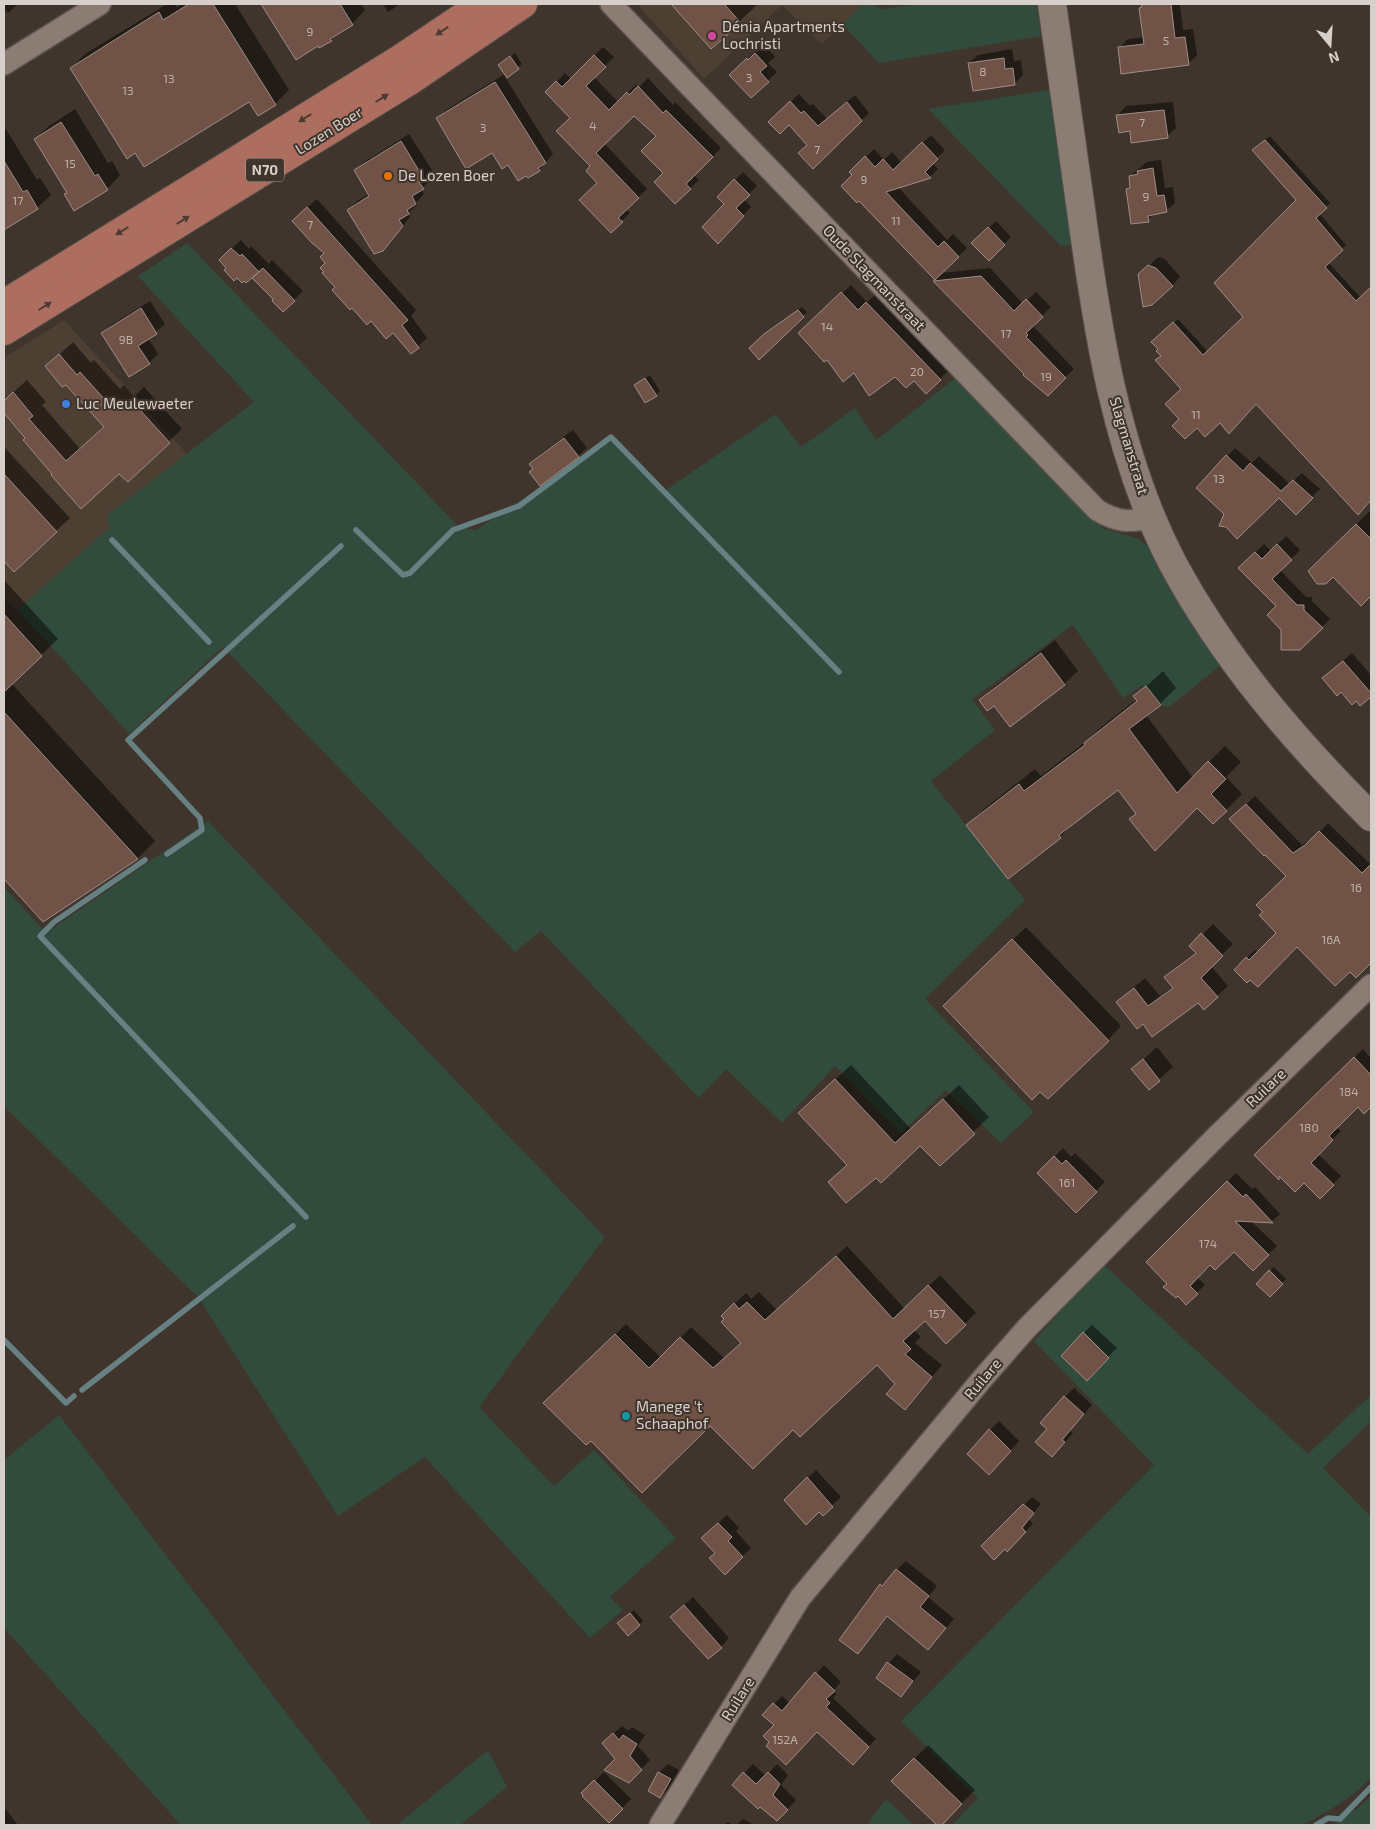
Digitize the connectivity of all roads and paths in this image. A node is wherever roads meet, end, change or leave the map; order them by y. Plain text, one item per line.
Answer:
1 (100, 4) edge
2 (482, 4) edge
3 (523, 4) edge
4 (610, 4) edge
5 (1052, 4) edge
6 (4, 64) edge
7 (4, 304) edge
8 (4, 331) edge
9 (1152, 517) junction
10 (1371, 817) edge
11 (1371, 985) edge
12 (660, 1825) edge

1 - 6 street
2 -> 7 main road, Lozen Boer / N70
8 -> 3 main road, Lozen Boer / N70
4 - 9 street, Oude Slagmanstraat
5 - 9 main road, Slagmanstraat
9 - 10 main road, Slagmanstraat
11 - 12 street, Ruilare

